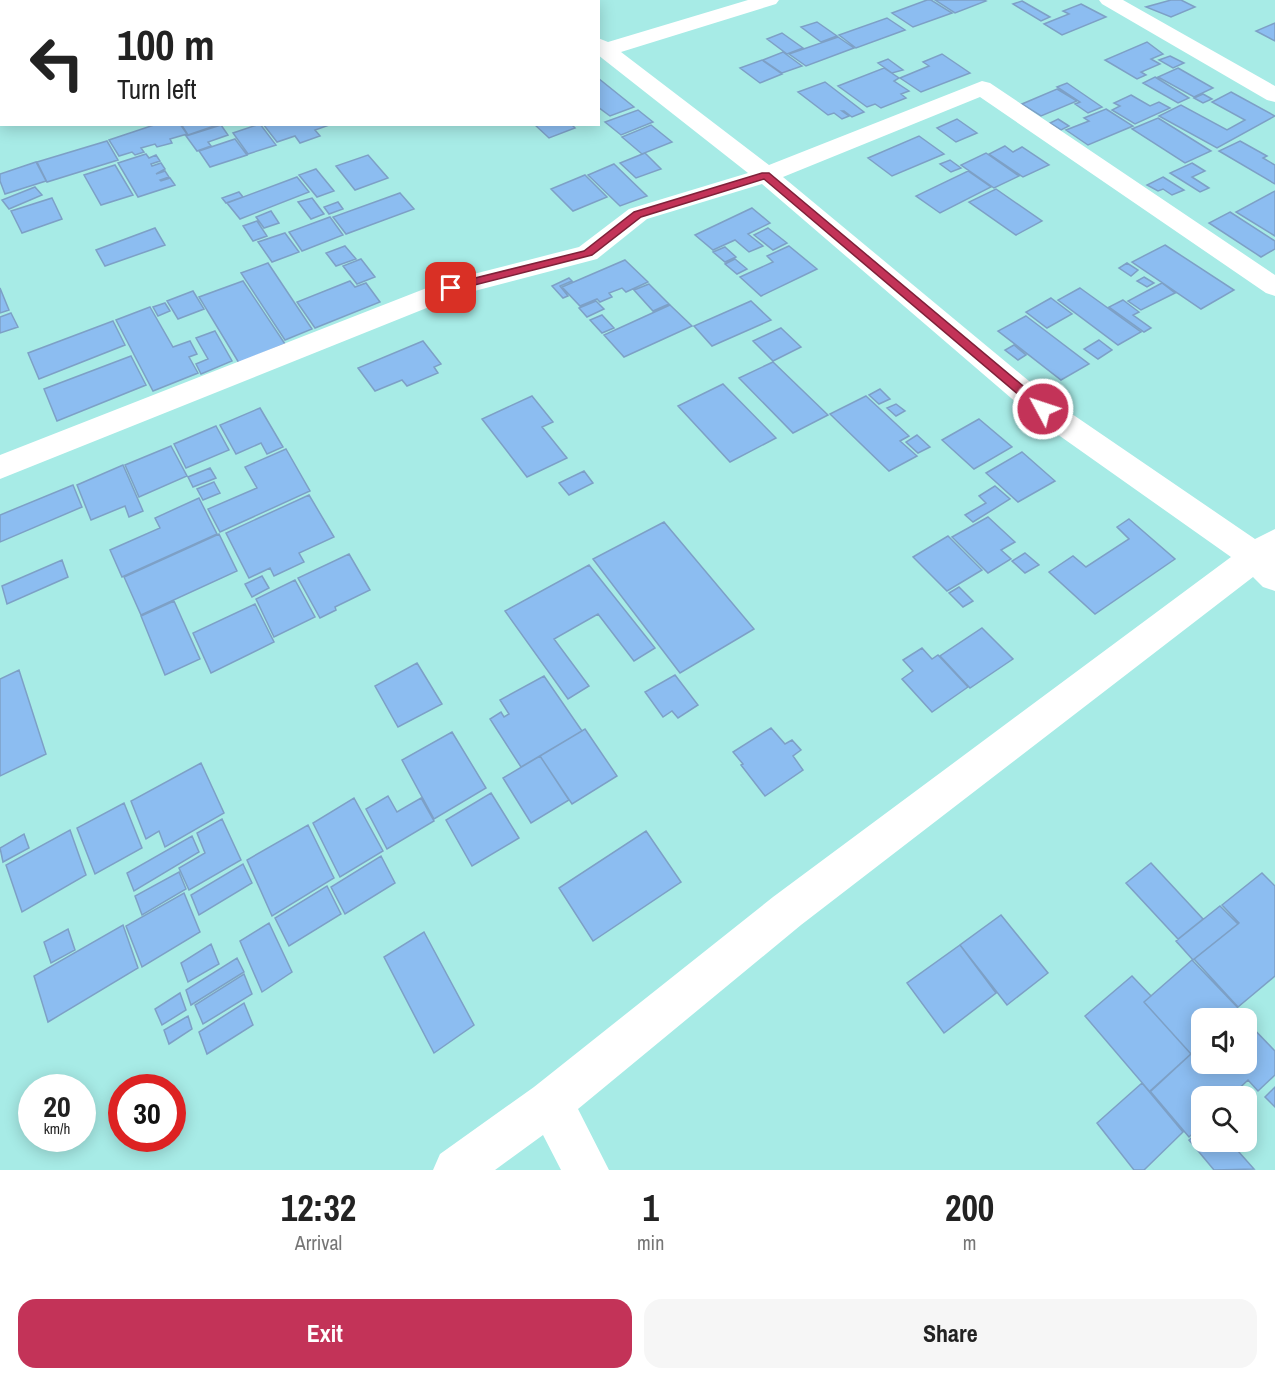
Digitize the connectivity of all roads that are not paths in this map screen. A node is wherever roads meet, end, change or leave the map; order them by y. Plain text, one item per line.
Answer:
1 (769, 0) edge
2 (1109, 0) edge
3 (601, 47) edge
4 (1275, 95) edge
5 (766, 175) junction
6 (1275, 287) edge
7 (0, 467) edge
8 (1268, 558) edge
9 (550, 1103) junction
10 (456, 1170) edge
11 (586, 1170) edge

1 - 3 street
2 - 4 street
3 - 5 street
5 - 6 street
5 - 7 street
5 - 8 street
8 - 9 street
9 - 10 street
9 - 11 street

